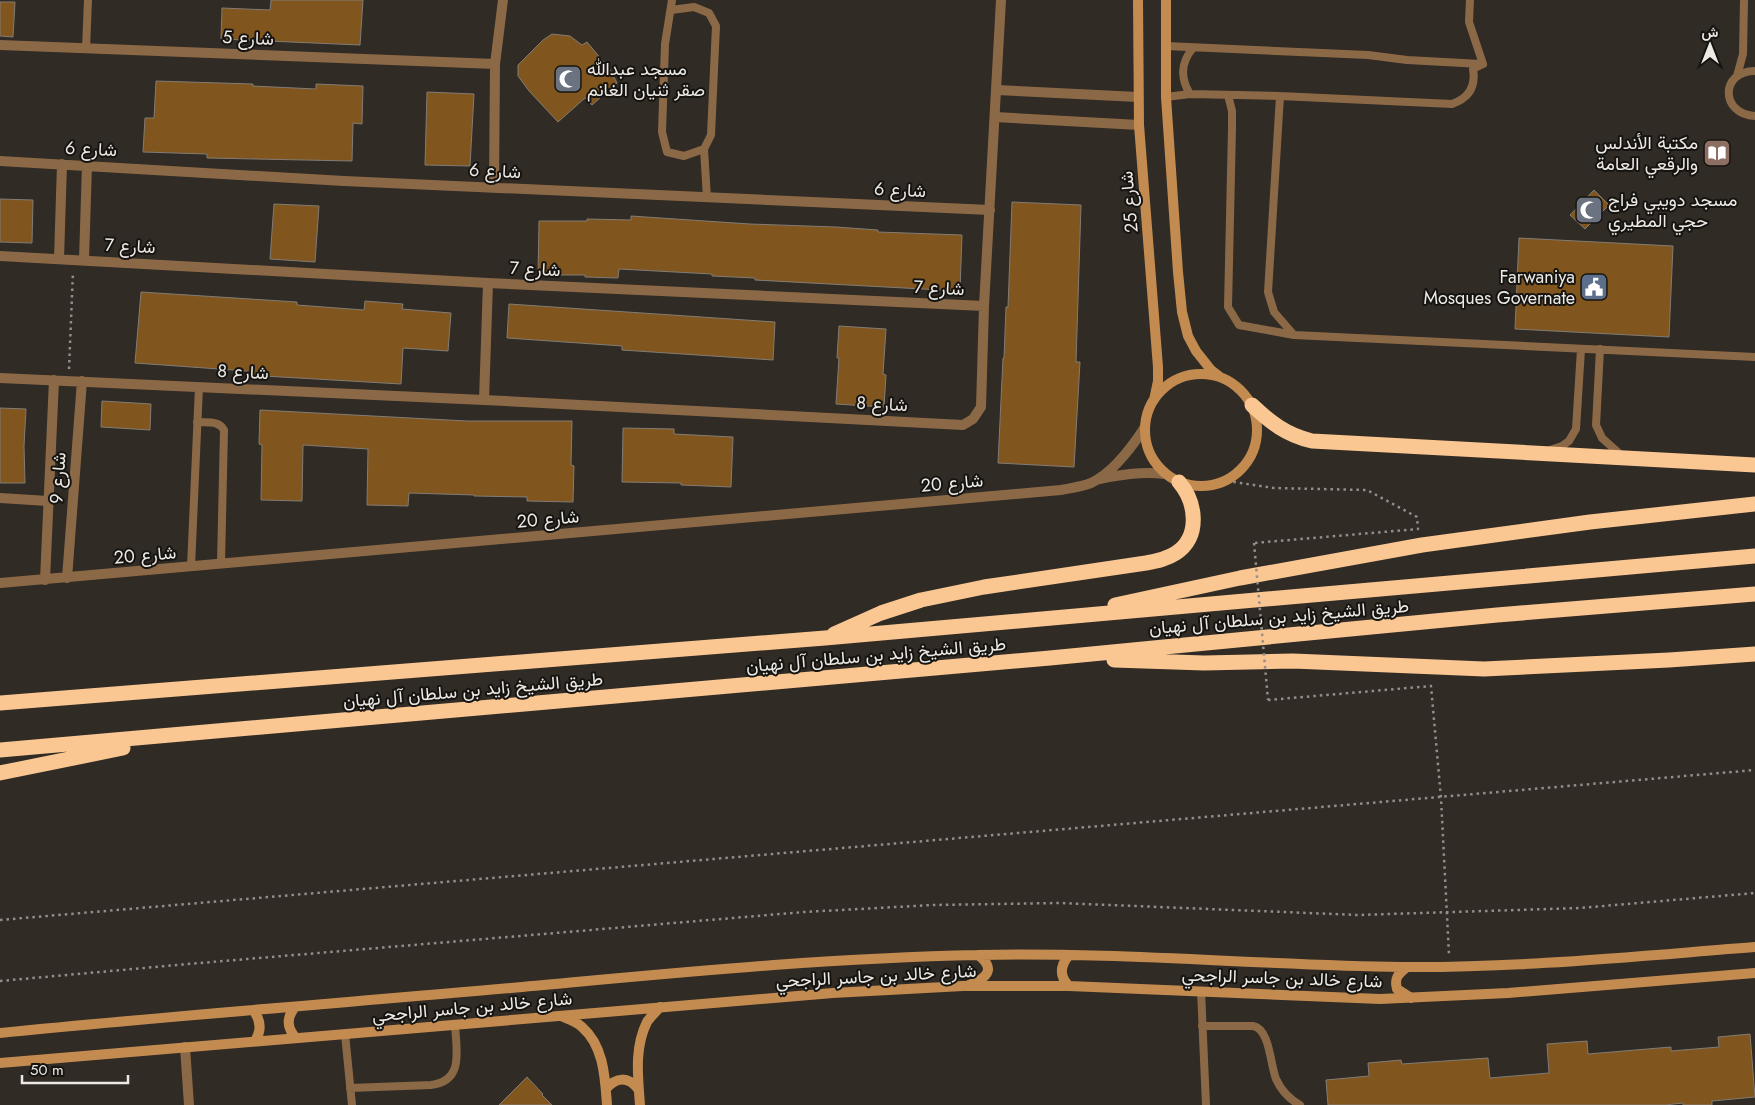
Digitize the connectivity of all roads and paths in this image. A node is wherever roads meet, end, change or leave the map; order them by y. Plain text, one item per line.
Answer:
1 (88, 0) edge
2 (502, 0) edge
3 (672, 0) edge
4 (1000, 0) edge
5 (1138, 0) edge
6 (1166, 0) edge
7 (1470, 0) edge
8 (1744, 0) edge
9 (671, 10) junction
10 (0, 45) edge
11 (1166, 46) junction
12 (86, 48) junction
13 (1193, 48) junction
14 (495, 64) junction
15 (1483, 64) junction
16 (1755, 71) edge
17 (1737, 76) junction
18 (997, 90) junction
19 (1190, 94) junction
20 (1228, 95) junction
21 (1280, 96) junction
22 (1138, 97) junction
23 (1166, 97) junction
24 (1755, 116) edge
25 (996, 117) junction
26 (1139, 125) junction
27 (704, 149) junction
28 (0, 161) edge
29 (62, 164) junction
30 (87, 165) junction
31 (494, 186) junction
32 (707, 198) junction
33 (990, 210) junction
34 (0, 256) edge
35 (59, 259) junction
36 (79, 260) junction
37 (488, 283) junction
38 (984, 306) junction
39 (1294, 335) junction
40 (1581, 348) junction
41 (1600, 350) junction
42 (1755, 357) edge
43 (1220, 377) junction
44 (0, 378) edge
45 (54, 380) junction
46 (69, 380) junction
47 (82, 381) junction
48 (199, 387) junction
49 (484, 400) junction
50 (1154, 400) junction
51 (1252, 405) junction
52 (197, 422) junction
53 (1145, 427) junction
54 (1541, 454) junction
55 (1625, 458) junction
56 (1755, 465) edge
57 (1165, 474) junction
58 (1098, 479) junction
59 (1227, 481) junction
60 (1179, 482) junction
61 (0, 498) edge
62 (48, 501) junction
63 (1755, 504) edge
64 (1755, 556) edge
65 (221, 564) junction
66 (191, 567) junction
67 (67, 578) junction
68 (44, 580) junction
69 (0, 583) edge
70 (1755, 594) edge
71 (1046, 619) junction
72 (826, 638) junction
73 (1755, 654) edge
74 (1050, 658) junction
75 (0, 703) edge
76 (190, 734) junction
77 (0, 750) edge
78 (1755, 770) edge
79 (0, 773) edge
80 (1441, 798) junction
81 (1755, 893) edge
82 (1447, 913) junction
83 (0, 920) edge
84 (1755, 947) edge
85 (978, 955) junction
86 (1069, 955) junction
87 (1449, 966) junction
88 (1407, 967) junction
89 (1755, 973) edge
90 (1740, 974) junction
91 (1755, 978) edge
92 (0, 981) edge
93 (963, 986) junction
94 (1069, 986) junction
95 (1201, 991) junction
96 (1411, 998) junction
97 (295, 1007) junction
98 (660, 1007) junction
99 (253, 1010) junction
100 (560, 1015) junction
101 (455, 1024) junction
102 (1202, 1026) junction
103 (0, 1033) edge
104 (345, 1034) junction
105 (296, 1038) junction
106 (255, 1041) junction
107 (185, 1047) junction
108 (0, 1063) edge
109 (350, 1088) junction
110 (606, 1089) junction
111 (638, 1089) junction
112 (189, 1105) edge
113 (352, 1105) edge
114 (607, 1105) edge
115 (640, 1105) edge
116 (1206, 1105) edge
117 (1300, 1105) edge

1 - 12 lane
2 - 14 street
3 - 9 lane
4 - 18 street, شارع 8
5 - 22 street, شارع 25
6 - 11 street
7 - 15 lane
8 - 17 lane
9 - 27 lane
9 - 27 lane
10 - 12 street, شارع 5
11 - 13 lane
11 - 23 street
12 - 14 street, شارع 5
13 - 15 lane
13 - 19 lane
14 - 31 street
15 - 21 lane
16 - 17 lane
17 - 24 lane
18 - 22 street
18 - 25 street, شارع 8
19 - 20 lane
19 - 23 lane
20 - 21 lane
20 - 39 lane
21 - 39 lane
22 - 26 street, شارع 25
23 - 43 street
25 - 26 street
25 - 33 street, شارع 8
26 - 50 street, شارع 25
27 - 32 lane
28 - 29 street, شارع 6
29 - 30 street, شارع 6
29 - 35 street
30 - 31 street, شارع 6
30 - 36 street, شارع 7
31 - 32 street, شارع 6
32 - 33 street, شارع 6
33 - 38 street, شارع 8
34 - 35 street, شارع 7
35 - 36 street, شارع 7
36 - 37 street, شارع 7
36 - 46 path
37 - 38 street, شارع 7
37 - 49 street
38 - 49 street, شارع 8
39 - 40 lane
40 - 41 lane
40 - 54 lane
41 - 42 lane
41 - 55 lane
43 - 50 street
43 - 51 street
44 - 45 street, شارع 8
45 - 46 street, شارع 8
45 - 62 street, شارع 9
46 - 47 street, شارع 8
47 - 48 street, شارع 8
47 - 67 street, شارع 9
48 - 49 street, شارع 8
48 - 52 lane
50 - 53 street
51 - 54 highway
51 - 59 street
52 - 65 lane
52 - 66 lane
53 - 57 street
53 - 58 street, شارع 20
54 - 55 highway
55 - 56 highway
57 - 58 street, شارع 20
57 - 60 street
58 - 65 street, شارع 20
59 - 60 street
59 - 80 path, bridge
60 - 72 highway
61 - 62 street, شارع 9
62 - 68 street, شارع 9
63 - 71 highway
64 - 71 highway, طريق الشيخ زايد بن سلطان آل نهيان
65 - 66 street, شارع 20
66 - 67 street, شارع 20
67 - 68 street, شارع 20
68 - 69 street, شارع 20
70 - 74 highway, طريق الشيخ زايد بن سلطان آل نهيان
71 - 72 highway, طريق الشيخ زايد بن سلطان آل نهيان
72 - 75 highway, طريق الشيخ زايد بن سلطان آل نهيان
73 - 74 highway
74 - 76 highway, طريق الشيخ زايد بن سلطان آل نهيان
76 - 77 highway, طريق الشيخ زايد بن سلطان آل نهيان
76 - 79 highway
78 - 80 path
80 - 82 path
80 - 83 path
81 - 82 path
82 - 87 path
82 - 92 path
84 - 87 street, شارع خالد بن جاسر الراجحي
85 - 86 street, شارع خالد بن جاسر الراجحي
85 - 93 street
85 - 97 street, شارع خالد بن جاسر الراجحي
86 - 88 street, شارع خالد بن جاسر الراجحي
86 - 94 street
87 - 88 street, شارع خالد بن جاسر الراجحي
88 - 96 street
89 - 90 street, شارع خالد بن جاسر الراجحي
90 - 91 street
90 - 96 street, شارع خالد بن جاسر الراجحي
93 - 94 street, شارع خالد بن جاسر الراجحي
93 - 98 street, شارع خالد بن جاسر الراجحي
94 - 95 street, شارع خالد بن جاسر الراجحي
95 - 96 street, شارع خالد بن جاسر الراجحي
95 - 102 lane
97 - 99 street, شارع خالد بن جاسر الراجحي
97 - 105 street
98 - 100 street, شارع خالد بن جاسر الراجحي
98 - 111 street
99 - 103 street, شارع خالد بن جاسر الراجحي
99 - 106 street
100 - 101 street, شارع خالد بن جاسر الراجحي
100 - 110 street
101 - 104 street, شارع خالد بن جاسر الراجحي
101 - 109 lane
102 - 116 lane
102 - 117 lane
104 - 105 street, شارع خالد بن جاسر الراجحي
104 - 109 lane
105 - 106 street, شارع خالد بن جاسر الراجحي
106 - 107 street, شارع خالد بن جاسر الراجحي
107 - 108 street, شارع خالد بن جاسر الراجحي
107 - 112 street
109 - 113 lane
110 - 111 street
110 - 114 street
111 - 115 street

